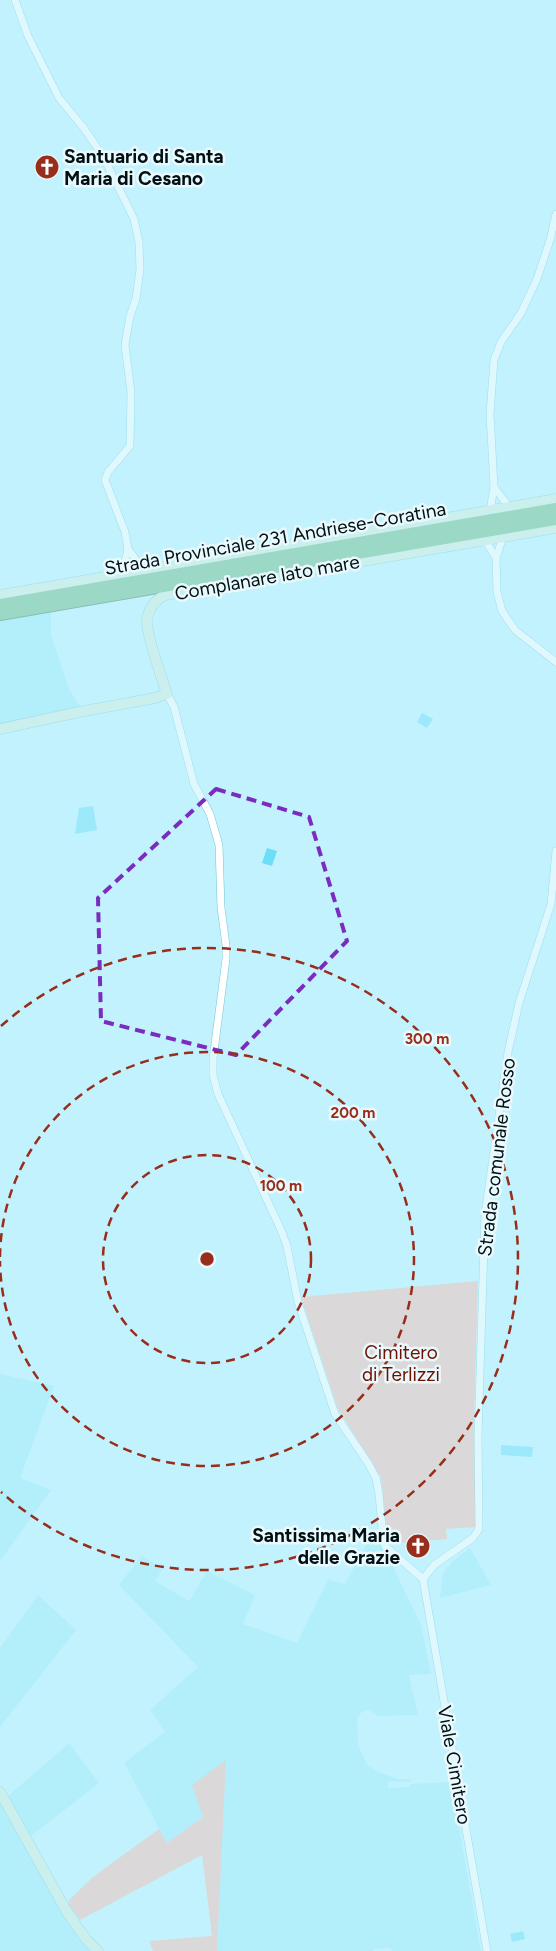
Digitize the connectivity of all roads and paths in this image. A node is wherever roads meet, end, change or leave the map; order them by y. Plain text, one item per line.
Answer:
1 (15, 0) edge
2 (556, 214) edge
3 (494, 487) junction
4 (556, 499) edge
5 (509, 507) junction
6 (556, 509) edge
7 (490, 511) junction
8 (556, 519) edge
9 (556, 528) edge
10 (503, 537) junction
11 (485, 540) junction
12 (128, 549) junction
13 (496, 558) junction
14 (144, 570) junction
15 (122, 574) junction
16 (0, 595) edge
17 (0, 605) edge
18 (0, 614) edge
19 (556, 662) edge
20 (167, 694) junction
21 (0, 729) edge
22 (556, 851) edge
23 (423, 1579) junction
24 (0, 1792) edge
25 (98, 1951) edge
26 (487, 1951) edge

1 - 12 street
2 - 3 street
3 - 5 street
3 - 7 street
4 - 5 street
5 - 7 street
6 - 17 highway, Strada Provinciale 231 Andriese-Coratina
7 - 14 street
8 - 18 highway, Strada Provinciale 231 Andriese-Coratina
9 - 10 street, Complanare lato mare
10 - 11 street, Complanare lato mare
10 - 13 street
11 - 13 street
11 - 20 street, Complanare lato mare
12 - 14 street
12 - 15 street
13 - 19 street
14 - 15 street
15 - 16 street
20 - 21 street
20 - 23 street
22 - 23 street, Strada comunale Rosso
23 - 26 street, Viale Cimitero
24 - 25 street

